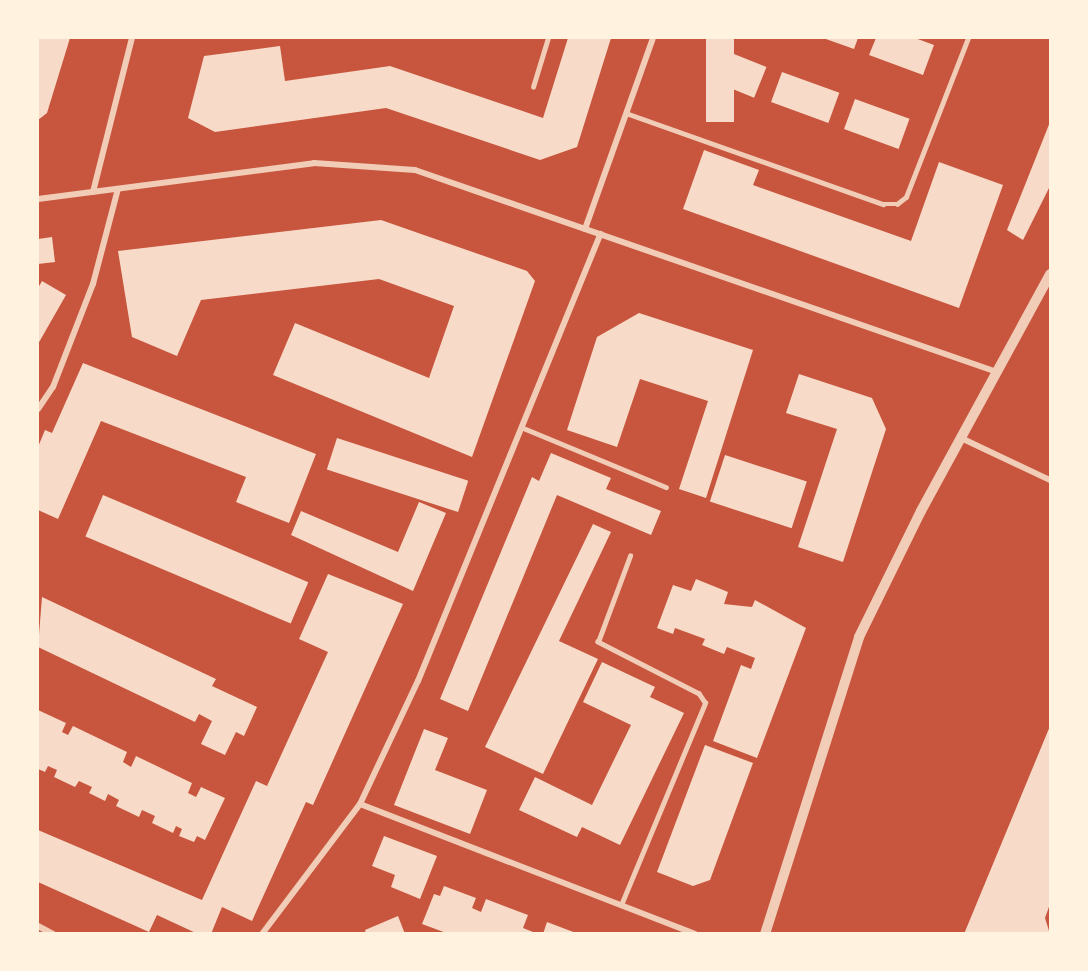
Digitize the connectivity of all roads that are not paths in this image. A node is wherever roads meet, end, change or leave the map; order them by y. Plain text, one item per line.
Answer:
1 (132, 38) edge
2 (548, 38) edge
3 (652, 38) edge
4 (968, 38) edge
5 (533, 87) dead end
6 (626, 113) junction
7 (118, 189) junction
8 (93, 192) junction
9 (38, 199) edge
10 (585, 229) junction
11 (600, 234) junction
12 (1050, 274) edge
13 (997, 372) junction
14 (38, 409) edge
15 (521, 427) junction
16 (961, 438) junction
17 (1050, 480) edge
18 (666, 488) dead end
19 (630, 556) dead end
20 (360, 804) junction
21 (621, 905) junction
22 (38, 926) edge
23 (53, 933) edge
24 (262, 933) edge
25 (695, 933) edge
26 (765, 933) edge

1 - 8 street
2 - 5 lane
3 - 6 street
4 - 6 lane
6 - 10 street
7 - 8 street
7 - 10 street
7 - 14 street
8 - 9 street
10 - 11 street
11 - 13 street
11 - 15 street
12 - 13 street
13 - 16 street
15 - 18 lane
15 - 20 street
16 - 17 street
16 - 26 street
19 - 21 lane
20 - 21 street
20 - 24 street
21 - 25 street
22 - 23 street

